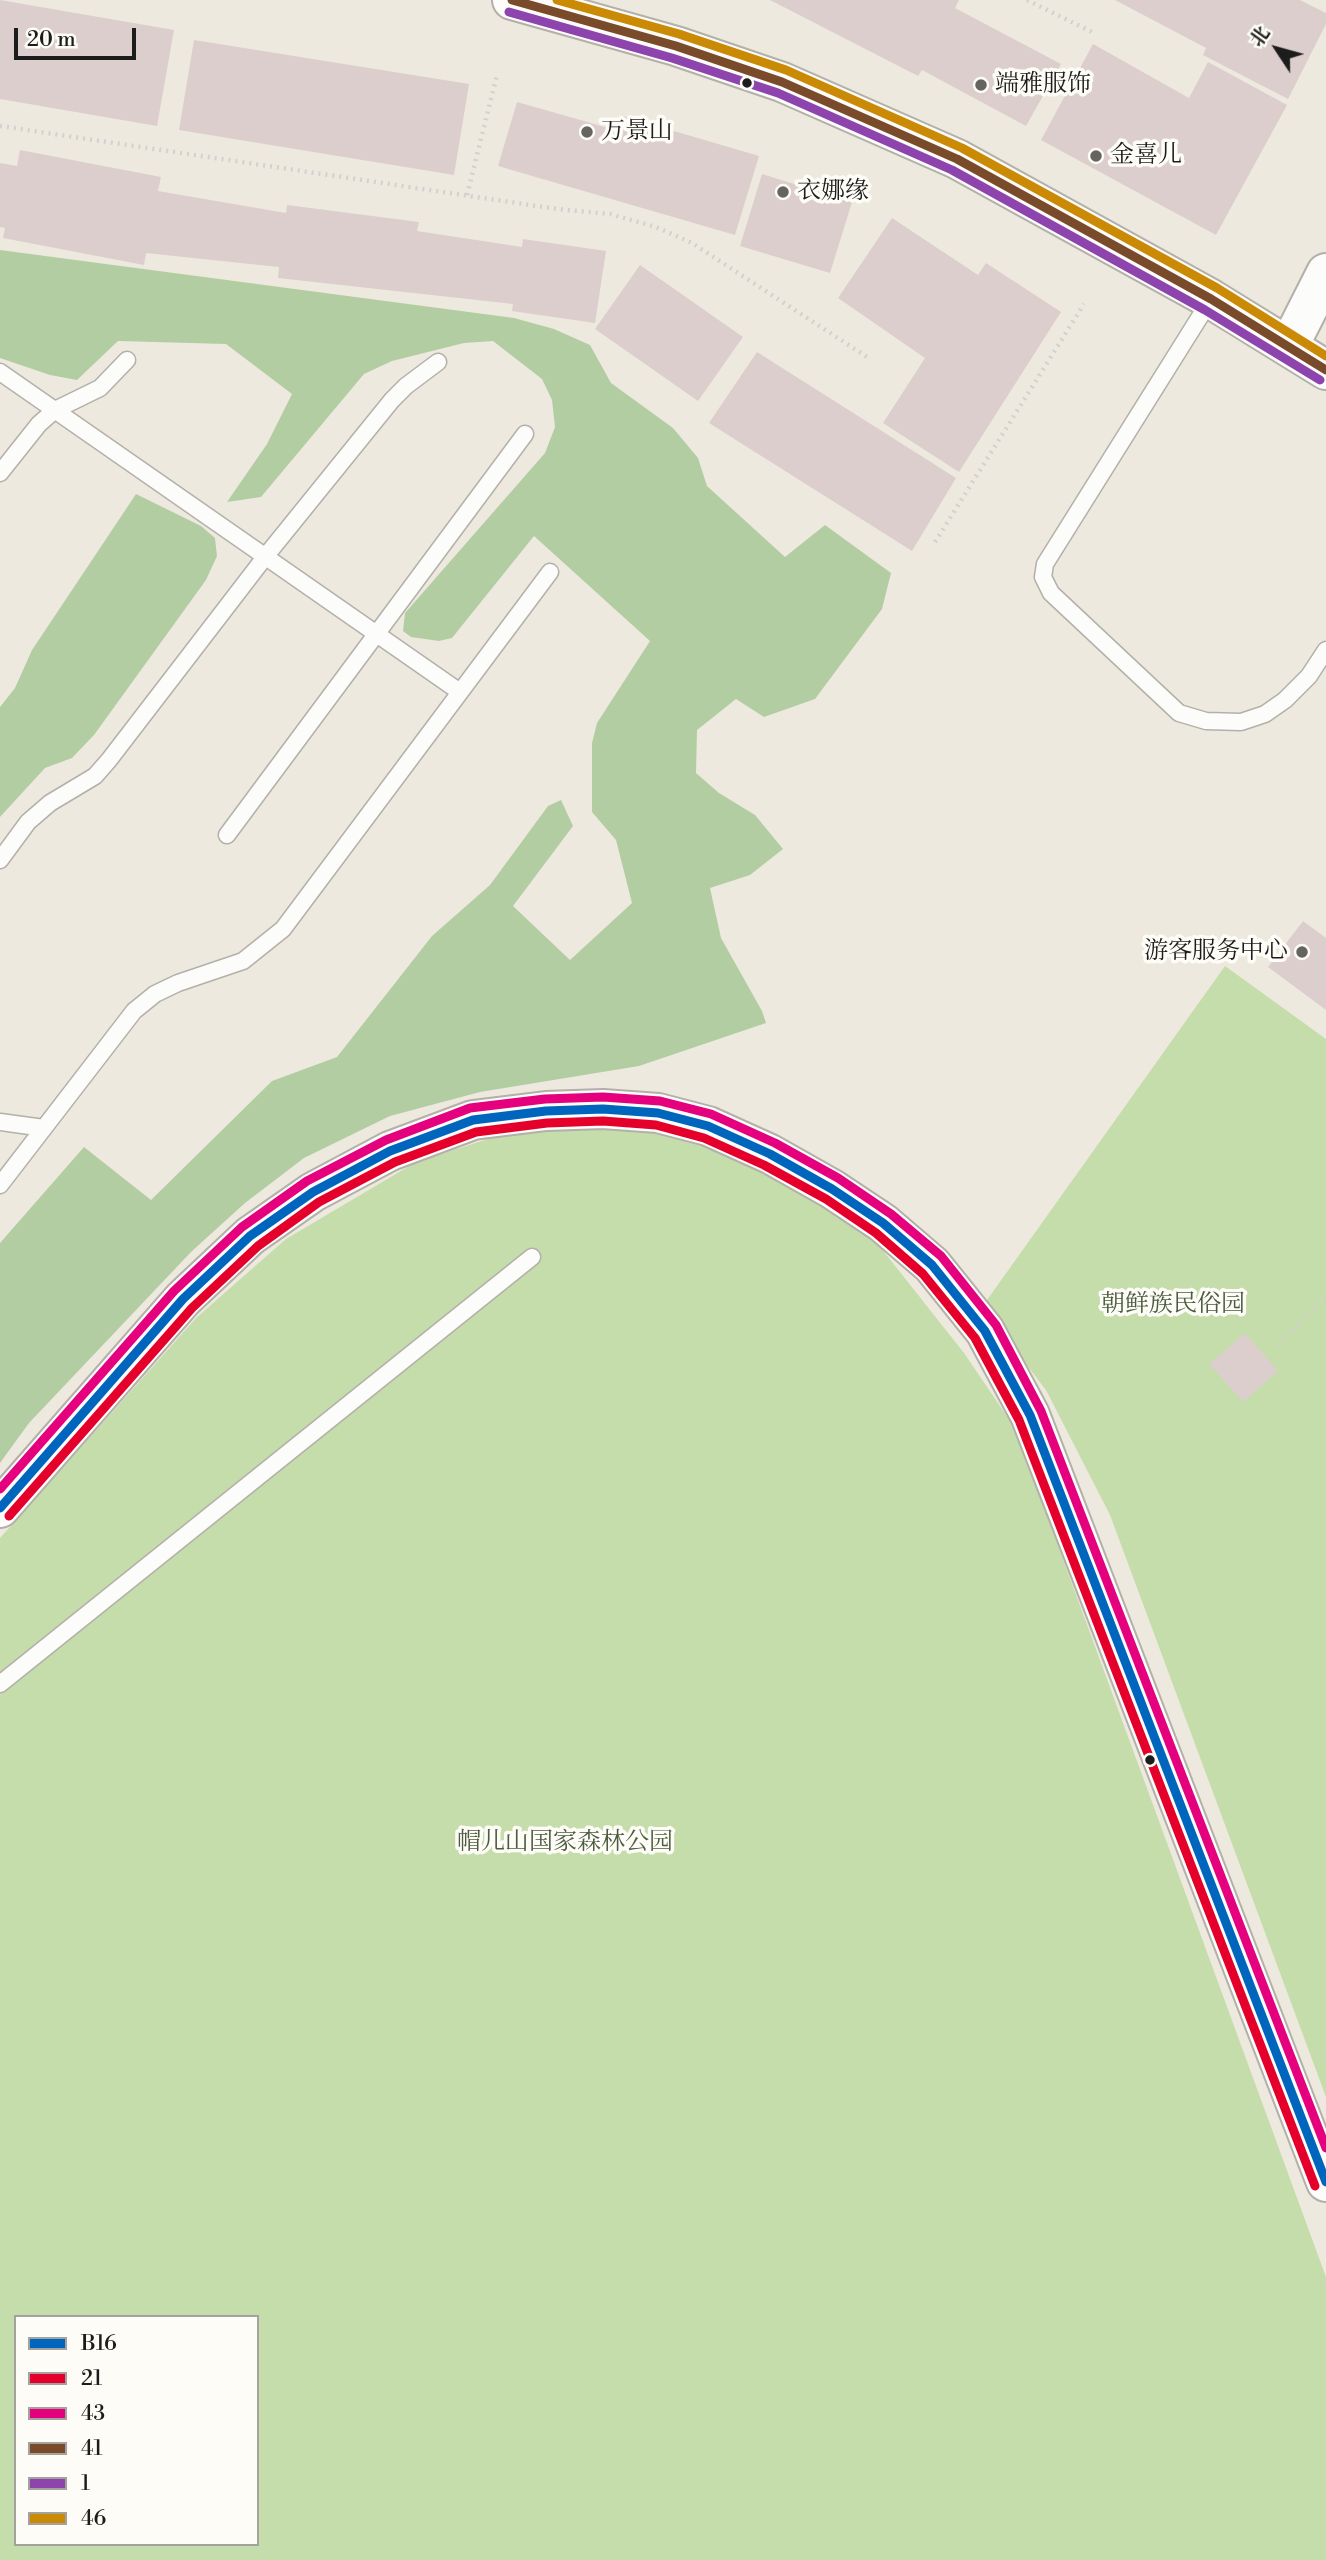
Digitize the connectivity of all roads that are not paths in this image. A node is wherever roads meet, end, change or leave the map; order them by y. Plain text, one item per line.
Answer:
1 (512, 0) edge
2 (1326, 273) edge
3 (1211, 299) junction
4 (1289, 346) junction
5 (127, 360) dead end
6 (438, 362) dead end
7 (1326, 370) edge
8 (0, 372) edge
9 (55, 410) junction
10 (525, 434) dead end
11 (0, 473) edge
12 (265, 557) junction
13 (550, 572) dead end
14 (377, 634) junction
15 (1326, 650) edge
16 (460, 692) junction
17 (227, 835) dead end
18 (0, 860) edge
19 (0, 1122) edge
20 (44, 1128) junction
21 (0, 1185) edge
22 (532, 1257) dead end
23 (0, 1508) edge
24 (0, 1684) edge
25 (1326, 2182) edge

1 - 3 main road
2 - 4 main road
3 - 4 main road
3 - 15 lane
4 - 7 main road
5 - 9 lane
6 - 12 lane
8 - 9 lane
9 - 11 lane
9 - 12 lane
10 - 14 lane
12 - 14 lane
12 - 18 lane
13 - 16 lane
14 - 16 lane
14 - 17 lane
16 - 20 lane
19 - 20 lane
20 - 21 lane
22 - 24 lane
23 - 25 main road

